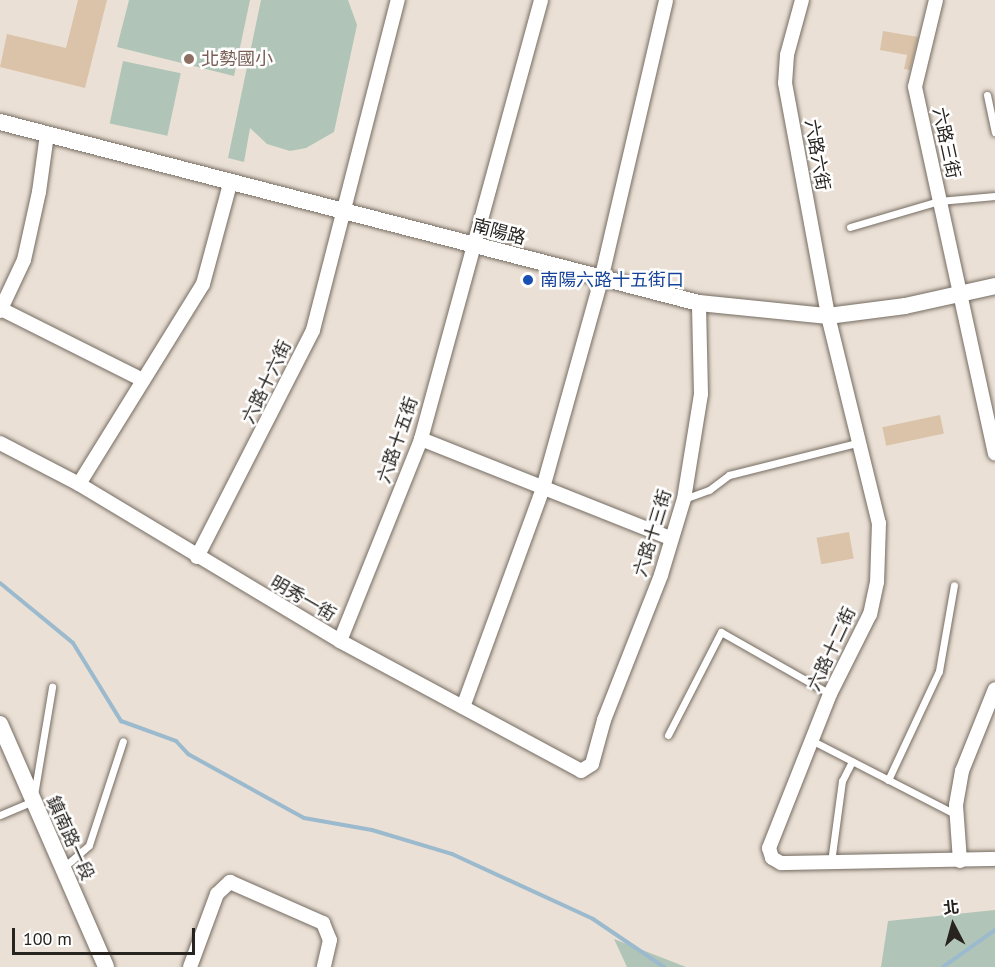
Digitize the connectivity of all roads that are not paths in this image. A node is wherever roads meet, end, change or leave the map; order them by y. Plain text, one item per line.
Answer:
1 (398, 0) edge
2 (541, 0) edge
3 (666, 0) edge
4 (802, 0) edge
5 (936, 0) edge
6 (987, 95) dead end
7 (0, 122) edge
8 (995, 132) edge
9 (47, 134) junction
10 (230, 184) junction
11 (995, 196) edge
12 (939, 201) junction
13 (344, 212) junction
14 (850, 226) dead end
15 (472, 245) junction
16 (601, 280) junction
17 (995, 286) edge
18 (962, 294) junction
19 (699, 303) junction
20 (0, 310) edge
21 (828, 316) junction
22 (143, 380) junction
23 (421, 439) junction
24 (862, 441) junction
25 (0, 443) edge
26 (995, 453) edge
27 (79, 484) junction
28 (543, 488) junction
29 (684, 499) junction
30 (670, 538) junction
31 (197, 557) junction
32 (954, 585) dead end
33 (340, 641) junction
34 (52, 687) dead end
35 (995, 689) edge
36 (830, 694) junction
37 (463, 706) junction
38 (0, 723) edge
39 (668, 735) dead end
40 (123, 741) dead end
41 (813, 741) junction
42 (852, 761) junction
43 (592, 764) joint
44 (888, 780) junction
45 (33, 801) junction
46 (957, 814) junction
47 (0, 815) edge
48 (995, 859) edge
49 (960, 861) junction
50 (831, 862) junction
51 (62, 868) junction
52 (106, 967) edge
53 (190, 967) edge
54 (324, 967) edge

1 - 13 street, 六路十六街
2 - 15 street, 六路十五街
3 - 16 street
4 - 21 street, 六路六街
5 - 12 street, 六路三街
6 - 8 lane
7 - 9 street, 南陽路
9 - 10 street, 南陽路
9 - 20 street
10 - 13 street, 南陽路
10 - 22 street
11 - 12 lane
12 - 14 lane
12 - 18 street, 六路三街
13 - 15 street, 南陽路
13 - 31 street, 六路十六街
15 - 16 street, 南陽路
15 - 23 street, 六路十五街
16 - 19 street, 南陽路
16 - 28 street
17 - 18 street, 南陽路
18 - 21 street, 南陽路
18 - 26 street, 六路三街
19 - 21 street, 南陽路
19 - 29 street, 六路十三街
20 - 22 street
21 - 24 street, 六路十二街
22 - 27 street
23 - 28 street
23 - 33 street, 六路十五街
24 - 29 lane
24 - 36 street, 六路十二街
25 - 27 street, 明秀一街
27 - 31 street, 明秀一街
28 - 30 street
28 - 37 street
29 - 30 street, 六路十三街
30 - 43 street, 六路十三街
31 - 33 street, 明秀一街
32 - 44 lane
33 - 37 street, 明秀一街
34 - 45 lane
35 - 46 street
36 - 39 lane
36 - 41 street, 六路十二街
37 - 43 street, 明秀一街
38 - 45 street, 鎮南路一段
40 - 51 lane
41 - 42 lane
41 - 50 street, 六路十二街
42 - 44 lane
42 - 50 lane
44 - 46 lane
45 - 47 lane
45 - 51 street, 鎮南路一段
46 - 49 street
48 - 49 street
49 - 50 street
51 - 52 street, 鎮南路一段
53 - 54 street

